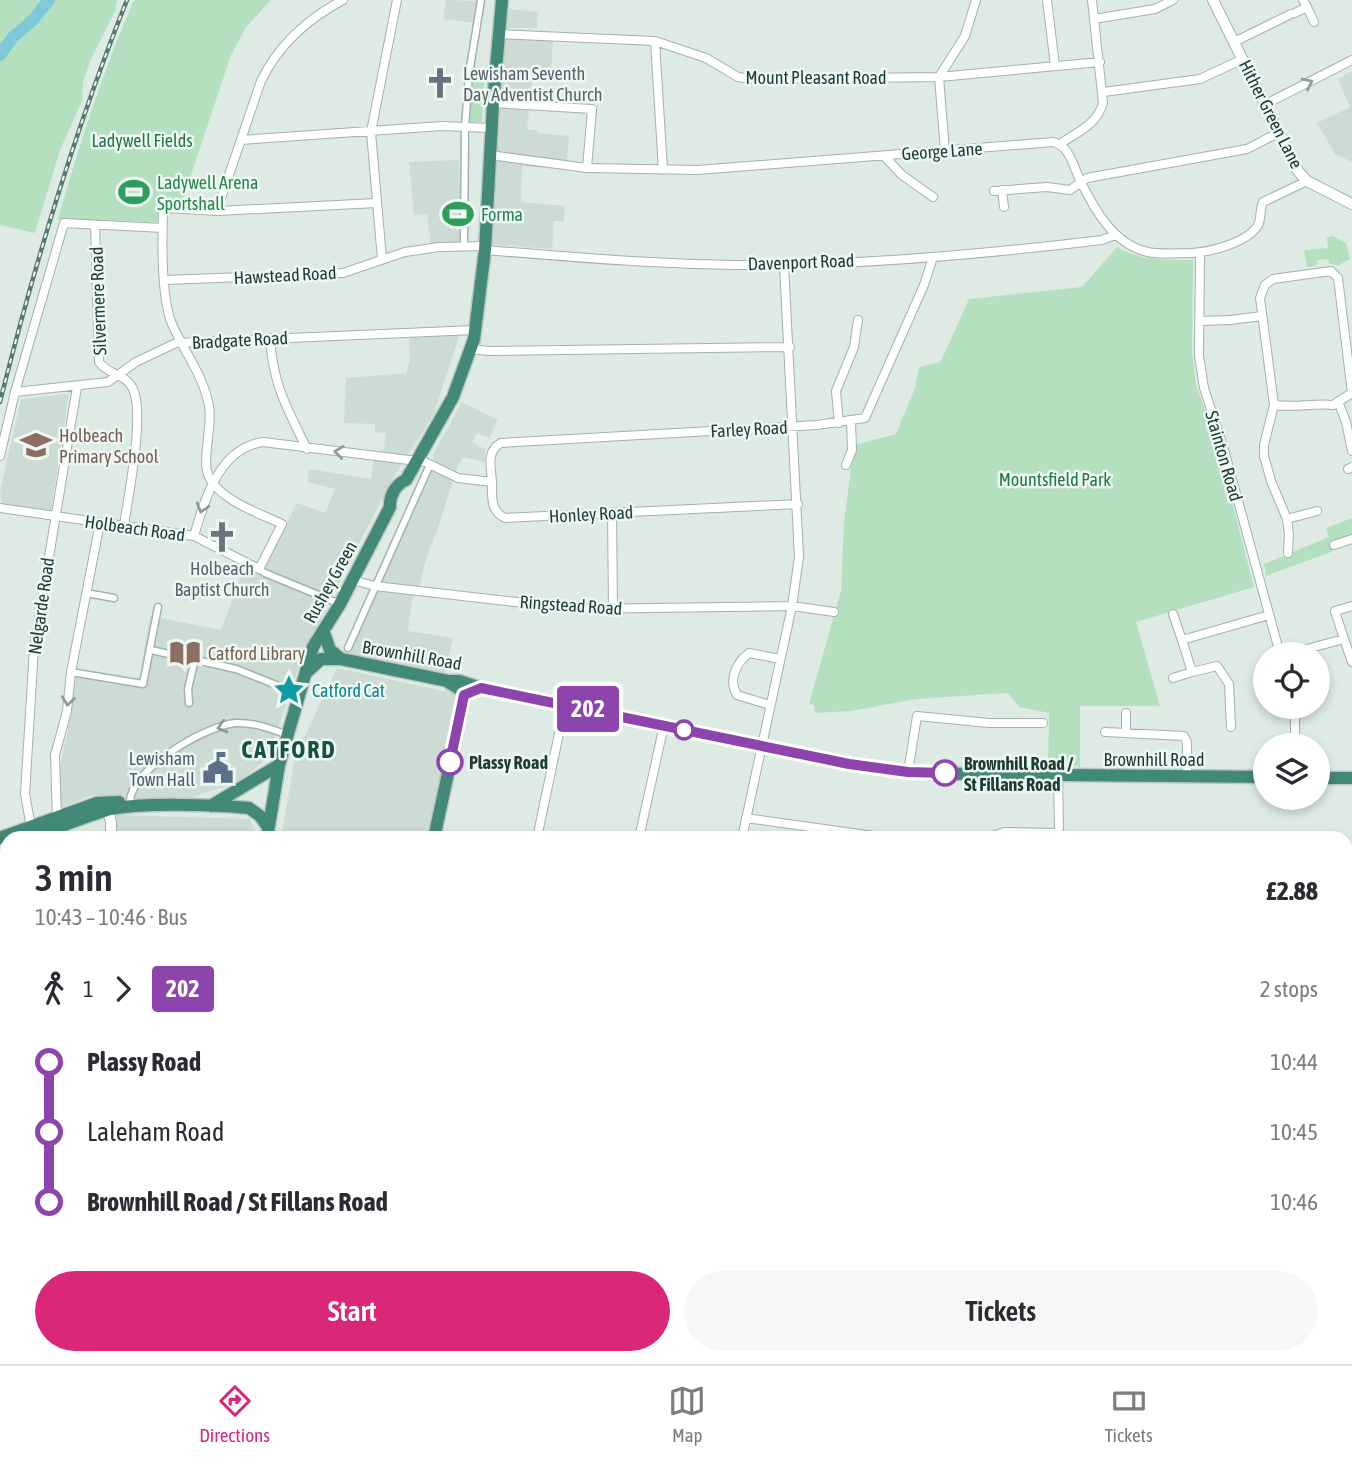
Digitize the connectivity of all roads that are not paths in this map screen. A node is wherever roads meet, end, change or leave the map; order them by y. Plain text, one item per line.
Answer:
1 (343, 0) edge
2 (397, 0) edge
3 (481, 0) edge
4 (502, 0) edge
5 (976, 0) edge
6 (1047, 0) edge
7 (1092, 0) edge
8 (1173, 0) edge
9 (1213, 0) edge
10 (1305, 4) edge
11 (1094, 19) junction
12 (1314, 22) dead end
13 (498, 34) junction
14 (655, 41) junction
15 (1234, 42) junction
16 (1243, 59) junction
17 (1352, 60) edge
18 (1100, 62) junction
19 (1055, 66) junction
20 (939, 77) junction
21 (1104, 92) junction
22 (499, 104) junction
23 (1264, 104) junction
24 (465, 127) junction
25 (486, 127) junction
26 (371, 132) junction
27 (1278, 133) junction
28 (241, 140) junction
29 (1060, 144) junction
30 (945, 151) junction
31 (490, 155) junction
32 (884, 156) junction
33 (587, 168) junction
34 (663, 170) junction
35 (1081, 181) junction
36 (1307, 181) junction
37 (933, 197) dead end
38 (376, 203) junction
39 (1352, 204) edge
40 (1004, 207) dead end
41 (218, 211) junction
42 (95, 225) junction
43 (163, 228) junction
44 (1115, 235) junction
45 (464, 246) junction
46 (485, 248) junction
47 (1200, 253) junction
48 (933, 257) junction
49 (382, 258) junction
50 (784, 265) junction
51 (165, 280) junction
52 (1262, 316) junction
53 (858, 320) dead end
54 (1199, 321) junction
55 (475, 330) junction
56 (270, 338) junction
57 (181, 343) junction
58 (790, 347) junction
59 (471, 349) junction
60 (117, 375) junction
61 (77, 387) junction
62 (15, 393) junction
63 (1339, 404) junction
64 (1274, 405) junction
65 (851, 421) junction
66 (839, 423) junction
67 (793, 426) junction
68 (307, 449) junction
69 (1352, 451) edge
70 (0, 456) edge
71 (422, 466) junction
72 (845, 466) dead end
73 (212, 482) junction
74 (492, 482) junction
75 (798, 504) junction
76 (0, 508) edge
77 (1317, 511) dead end
78 (612, 512) junction
79 (55, 517) junction
80 (1287, 519) junction
81 (100, 523) junction
82 (124, 526) junction
83 (194, 536) junction
84 (1352, 539) edge
85 (1334, 545) dead end
86 (1288, 553) dead end
87 (259, 569) junction
88 (352, 580) junction
89 (375, 586) junction
90 (86, 593) junction
91 (114, 598) dead end
92 (340, 604) junction
93 (792, 606) junction
94 (1352, 606) edge
95 (158, 607) dead end
96 (613, 610) junction
97 (834, 611) dead end
98 (1173, 614) dead end
99 (1269, 615) junction
100 (324, 633) junction
101 (1344, 639) junction
102 (1182, 640) junction
103 (1277, 642) edge
104 (1330, 643) edge
105 (151, 650) junction
106 (344, 654) junction
107 (195, 659) junction
108 (780, 659) junction
109 (1352, 662) edge
110 (307, 672) junction
111 (1192, 672) junction
112 (71, 673) junction
113 (1173, 678) dead end
114 (448, 681) junction
115 (481, 688) junction
116 (300, 695) junction
117 (464, 695) junction
118 (189, 703) dead end
119 (565, 705) junction
120 (770, 705) junction
121 (1126, 713) dead end
122 (1042, 723) dead end
123 (664, 725) junction
124 (1231, 727) dead end
125 (1105, 732) dead end
126 (1126, 733) junction
127 (288, 735) junction
128 (761, 746) junction
129 (279, 765) junction
130 (908, 772) junction
131 (1058, 775) junction
132 (1187, 776) junction
133 (1253, 777) edge
134 (1330, 778) edge
135 (1352, 778) edge
136 (130, 802) junction
137 (143, 806) junction
138 (211, 806) junction
139 (108, 810) junction
140 (74, 812) junction
141 (746, 818) junction
142 (57, 823) junction
143 (31, 827) junction
144 (20, 831) edge
145 (37, 831) edge
146 (111, 831) edge
147 (266, 831) edge
148 (267, 831) edge
149 (435, 831) edge
150 (538, 831) edge
151 (641, 831) edge
152 (743, 831) edge
153 (838, 831) edge
154 (1058, 831) edge

1 - 28 street
2 - 26 street
3 - 24 street
4 - 13 highway, Rushey Green
5 - 20 street
6 - 19 street
7 - 11 street
8 - 11 street
9 - 15 street, Hither Green Lane
10 - 12 street
10 - 15 street
11 - 18 street
13 - 14 street, Mount Pleasant Road
13 - 22 highway, Rushey Green
14 - 20 street, Mount Pleasant Road
14 - 34 street
15 - 16 street, Hither Green Lane
16 - 21 street
16 - 23 street, Hither Green Lane
23 -> 17 street
18 - 19 street, Mount Pleasant Road
18 - 21 street
19 - 20 street, Mount Pleasant Road
20 - 30 street
21 - 29 street
22 - 25 highway, Rushey Green
22 - 33 street
23 - 27 street, Hither Green Lane
24 - 25 street
24 - 26 street
24 - 45 street
25 - 31 highway, Rushey Green
26 - 28 street
26 - 38 street
27 - 35 street
27 - 36 street, Hither Green Lane
28 - 41 street
29 - 30 street, George Lane
29 - 35 street
30 - 32 street, George Lane
31 - 33 street, George Lane
31 - 46 highway, Rushey Green
32 - 34 street, George Lane
32 - 37 street
33 - 34 street, George Lane
35 - 40 street
35 - 44 street
36 - 39 street, Hither Green Lane
36 - 47 street
38 - 41 street
38 - 49 street
41 - 43 street
42 - 43 street, Silvermere Road
42 - 60 street, Silvermere Road
42 - 62 street, Silvermere Road
43 - 51 street
44 - 47 street
44 - 48 street, Davenport Road
45 - 46 street, Hawstead Road
45 - 49 street, Hawstead Road
46 - 50 street, Davenport Road
46 - 55 highway, Rushey Green
47 - 54 street, Stainton Road
48 - 50 street, Davenport Road
48 - 65 street
49 - 51 street, Hawstead Road
50 - 58 street
51 - 57 street
52 - 54 street
52 - 63 street
52 - 64 street
53 - 66 street
54 - 99 street, Stainton Road
55 - 56 street, Bradgate Road
55 - 59 highway, Rushey Green
56 - 57 street, Bradgate Road
56 - 68 street
57 - 60 street, Bradgate Road
57 - 73 street
58 - 59 street
58 - 67 street
59 - 71 highway, Rushey Green
60 - 61 street, Bradgate Road
60 - 82 street, Silvermere Road
61 - 62 street, Bradgate Road
61 - 79 street, Nelgarde Road
62 - 70 street
63 - 64 street
63 - 69 street
64 - 80 street
65 - 66 street, Farley Road
65 - 72 street
66 - 67 street, Farley Road
67 - 74 street, Farley Road
67 - 75 street
71 -> 68 street
68 - 73 street
71 - 74 street
71 - 88 highway, Rushey Green
71 - 89 street, Rushey Green
73 -> 83 street
73 - 87 street
74 - 78 street, Honley Road
75 - 78 street, Honley Road
75 - 93 street
76 - 79 street, Holbeach Road
77 - 80 street
78 - 96 street
79 - 81 street, Holbeach Road
79 - 143 street, Nelgarde Road
80 - 86 street
81 - 82 street, Holbeach Road
81 - 90 street
82 - 83 street, Holbeach Road
83 - 87 street, Holbeach Road
84 - 85 street
87 - 92 street, Holbeach Road
88 - 89 street, Ringstead Road
88 - 92 highway, Rushey Green
89 - 96 street, Ringstead Road
89 - 106 street, Rushey Green
90 - 91 street
90 - 112 street
92 - 100 highway, Rushey Green
93 - 96 street, Ringstead Road
93 - 97 street, Ringstead Road
93 - 108 street
94 - 101 street
95 - 105 street
98 - 102 street
99 - 102 street
99 - 103 street, Stainton Road
100 - 106 highway, Brownhill Road
100 - 110 highway, Rushey Green
101 - 104 street
101 - 109 street
102 - 111 street
105 - 107 street
105 - 112 street
106 - 110 highway, Brownhill Road
106 - 114 highway, Brownhill Road
107 - 116 street
107 - 118 street
108 - 120 street
108 - 120 street
110 - 116 highway, Rushey Green
111 - 113 street
111 - 124 street
112 -> 142 street
114 - 115 highway, Brownhill Road
114 - 117 highway
115 - 117 highway
115 - 119 highway, Brownhill Road
116 - 127 highway, Rushey Green
117 - 149 highway
119 - 123 highway, Brownhill Road
119 - 150 street
120 - 128 street
121 - 126 street
122 - 130 street
123 - 128 highway, Brownhill Road
123 - 151 street
125 - 126 street
126 - 132 street
127 - 129 highway, Rushey Green
127 -> 136 street
128 - 130 highway, Brownhill Road
128 - 141 street
129 - 138 highway
129 - 148 highway, Rushey Green
130 - 131 highway, Brownhill Road
131 - 132 highway, Brownhill Road
131 - 154 street
132 - 133 highway, Brownhill Road
134 - 135 highway
136 - 137 highway
136 - 140 highway
137 - 138 highway
137 - 139 highway
138 - 147 highway
139 - 140 street
139 - 142 highway
139 - 146 street
140 - 142 highway
141 - 152 street
141 - 153 street
142 - 143 highway
142 - 145 highway
143 - 144 highway

